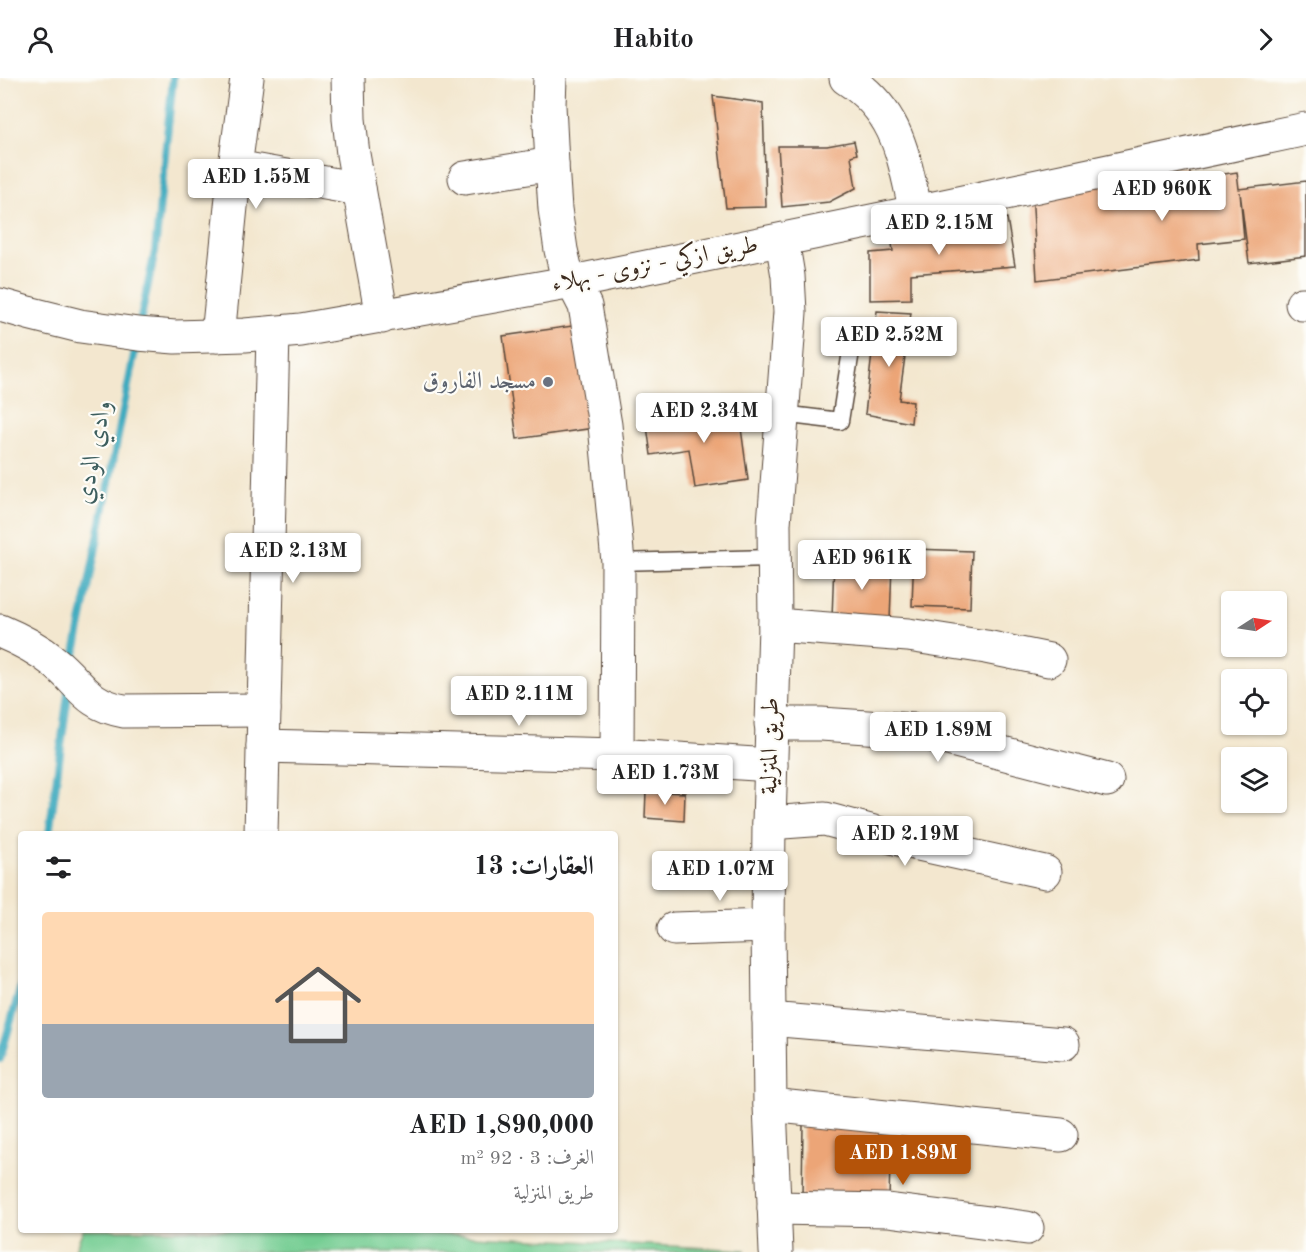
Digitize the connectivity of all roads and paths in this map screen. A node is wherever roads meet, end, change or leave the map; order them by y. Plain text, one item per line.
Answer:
1 (247, 78) edge
2 (348, 78) edge
3 (550, 78) edge
4 (846, 78) edge
5 (1306, 129) edge
6 (552, 164) junction
7 (235, 167) junction
8 (465, 178) dead end
9 (359, 189) junction
10 (916, 212) junction
11 (782, 240) junction
12 (573, 282) junction
13 (0, 305) edge
14 (382, 317) junction
15 (273, 333) junction
16 (854, 333) dead end
17 (218, 336) junction
18 (782, 414) junction
19 (774, 558) junction
20 (618, 562) junction
21 (775, 625) junction
22 (0, 631) edge
23 (1049, 660) dead end
24 (264, 710) junction
25 (771, 724) junction
26 (263, 746) junction
27 (617, 755) junction
28 (771, 765) junction
29 (1107, 780) dead end
30 (769, 823) junction
31 (261, 831) edge
32 (1045, 872) dead end
33 (768, 926) junction
34 (674, 929) dead end
35 (769, 1019) junction
36 (1063, 1044) dead end
37 (770, 1105) junction
38 (1061, 1135) dead end
39 (774, 1208) junction
40 (1027, 1228) dead end
41 (776, 1252) edge

1 - 7 street
2 - 9 street
3 - 6 street
4 - 10 street
5 - 10 street, طريق ازكي - نزوى - بهلاء
6 - 8 street
6 - 12 street
7 - 9 street
7 - 17 street
9 - 14 street
10 - 11 street, طريق ازكي - نزوى - بهلاء
11 - 12 street, طريق ازكي - نزوى - بهلاء
11 - 18 street, طريق المنزلية
12 - 14 street, طريق ازكي - نزوى - بهلاء
12 - 20 street
13 - 17 street, طريق ازكي - نزوى - بهلاء
14 - 15 street, طريق ازكي - نزوى - بهلاء
15 - 17 street, طريق ازكي - نزوى - بهلاء
15 - 24 street
16 - 18 lane
18 - 19 street, طريق المنزلية
19 - 20 lane
19 - 21 street, طريق المنزلية
20 - 27 street
21 - 23 street
21 - 25 street, طريق المنزلية
22 - 24 street
24 - 26 street
25 - 28 street, طريق المنزلية
25 - 29 street
26 - 27 street
26 - 31 street
27 - 28 street
28 - 30 street, طريق المنزلية
30 - 32 street
30 - 33 street, طريق المنزلية
33 - 34 street
33 - 35 street, طريق المنزلية
35 - 36 street
35 - 37 street, طريق المنزلية
37 - 38 street
37 - 39 street, طريق المنزلية
39 - 40 street
39 - 41 street, طريق المنزلية

